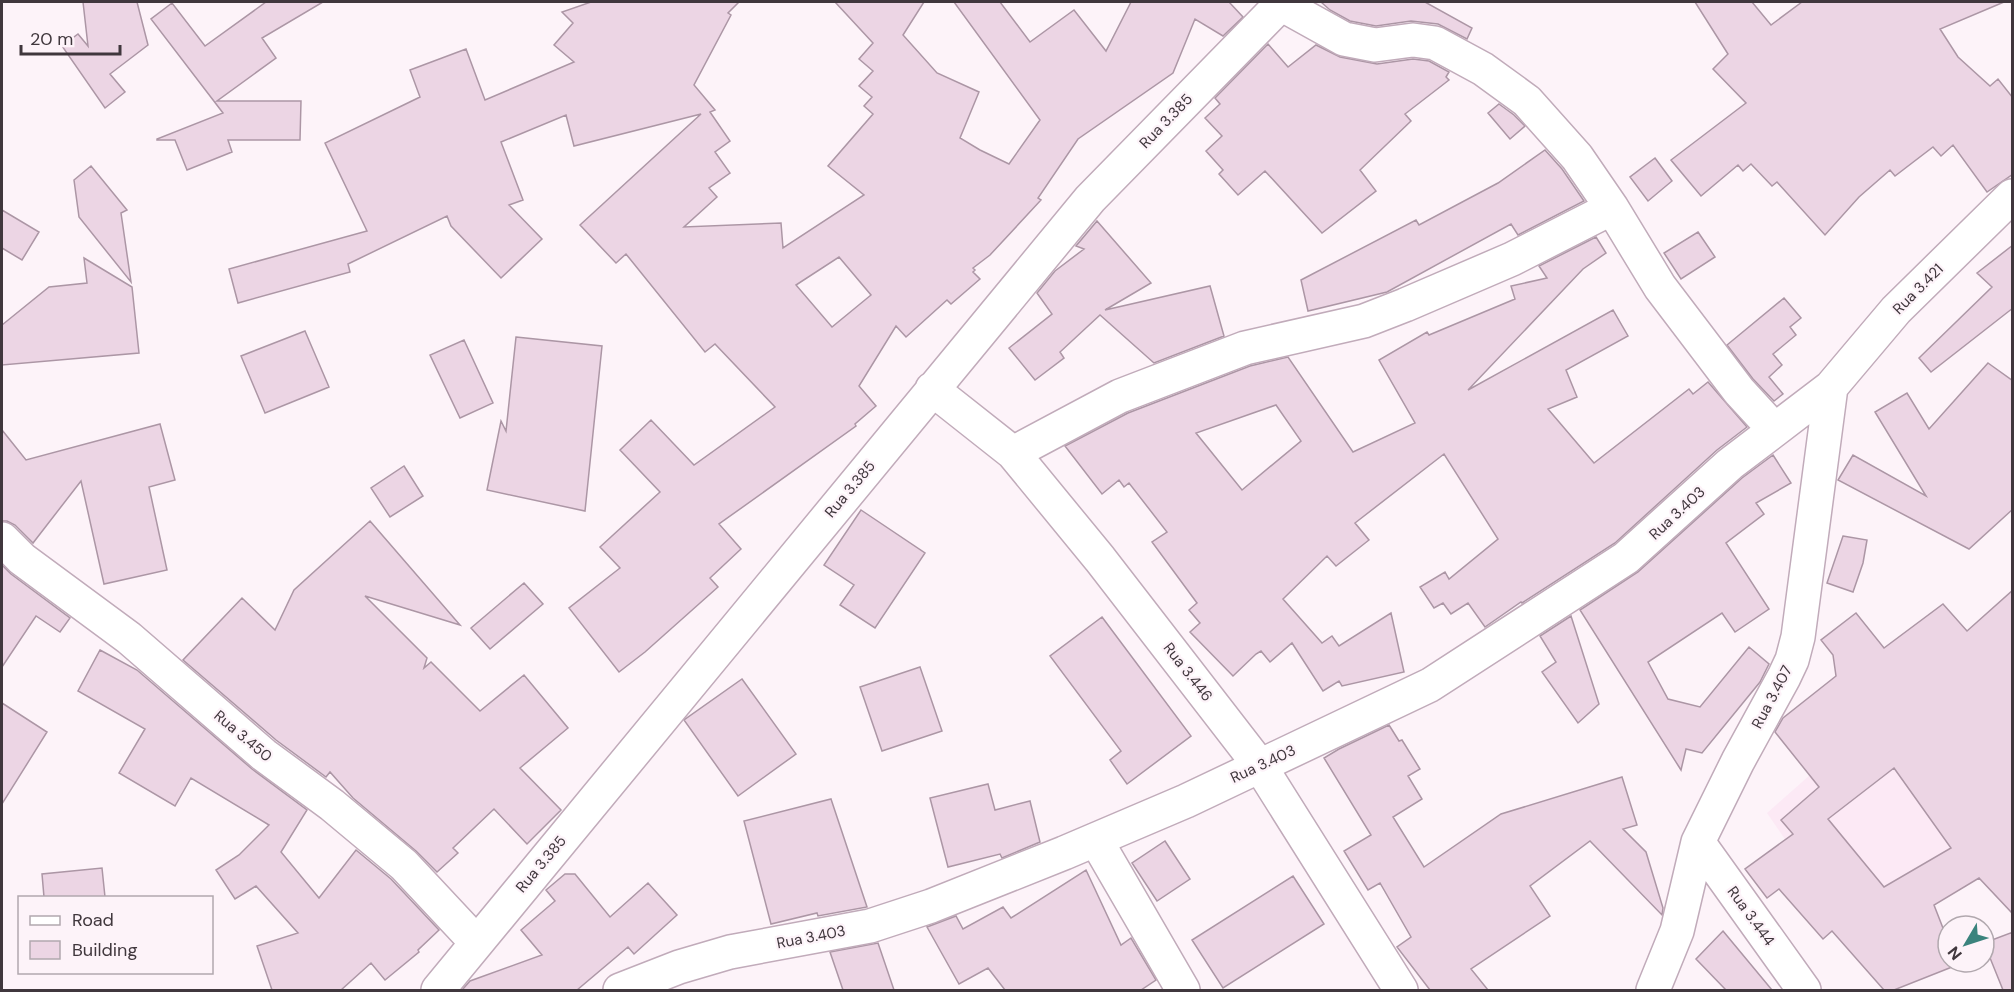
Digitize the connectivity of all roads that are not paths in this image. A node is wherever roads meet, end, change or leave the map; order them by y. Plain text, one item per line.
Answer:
1 (1282, 3) edge
2 (2013, 196) edge
3 (1612, 208) junction
4 (1831, 387) junction
5 (932, 389) junction
6 (1774, 429) junction
7 (1013, 453) junction
8 (2, 539) edge
9 (1260, 766) junction
10 (1096, 840) junction
11 (1698, 842) junction
12 (477, 942) junction
13 (438, 990) edge
14 (620, 990) edge
15 (1183, 990) edge
16 (1401, 990) edge
17 (1653, 990) edge
18 (1804, 990) edge

1 - 3 street
1 - 5 street, Rua 3.385
2 - 4 street, Rua 3.421
3 - 6 street
3 - 7 street
4 - 6 street, Rua 3.403
4 - 11 street, Rua 3.407
5 - 7 street, Rua 3.446
5 - 12 street, Rua 3.385
6 - 9 street, Rua 3.403
7 - 9 street, Rua 3.446
8 - 12 street, Rua 3.450
9 - 10 street, Rua 3.403
9 - 16 street, Rua 3.446
10 - 14 street, Rua 3.403
10 - 15 street
11 - 17 street, Rua 3.407
11 - 18 street, Rua 3.444
12 - 13 street, Rua 3.385

